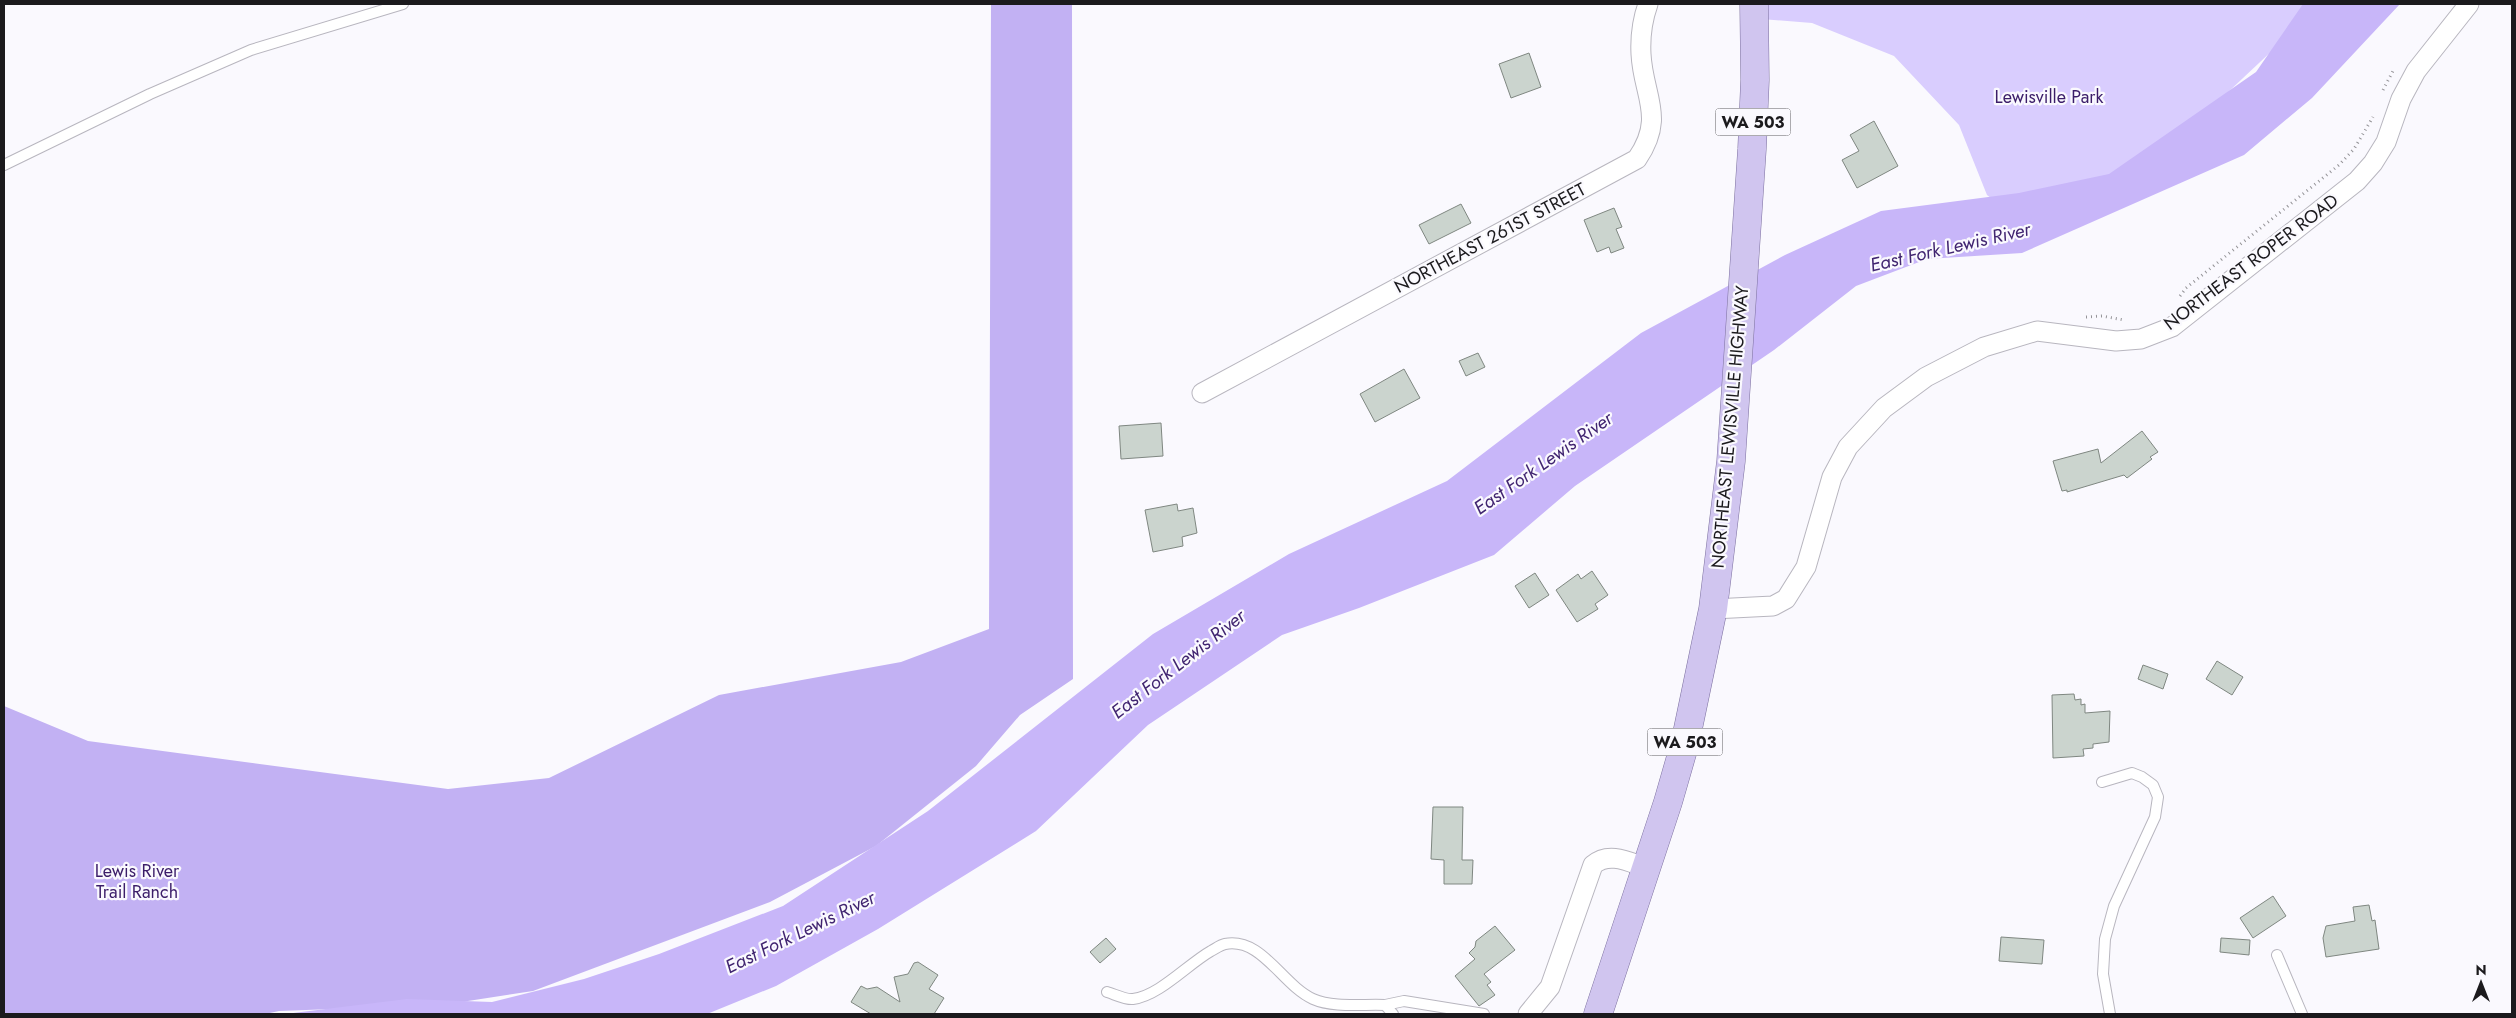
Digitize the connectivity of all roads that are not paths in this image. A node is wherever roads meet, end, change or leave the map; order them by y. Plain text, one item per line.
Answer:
1 (403, 4) edge
2 (1648, 4) edge
3 (1754, 4) edge
4 (2469, 4) edge
5 (4, 165) edge
6 (1202, 393) dead end
7 (1714, 610) junction
8 (2102, 782) dead end
9 (1647, 868) junction
10 (2278, 955) dead end
11 (1107, 992) dead end
12 (1385, 1005) junction
13 (1393, 1014) edge
14 (1484, 1014) edge
15 (1528, 1014) edge
16 (1598, 1014) edge
17 (2110, 1014) edge
18 (2302, 1014) edge

1 - 5 lane
2 - 6 street, NORTHEAST 261ST STREET
3 - 7 main road, NORTHEAST LEWISVILLE HIGHWAY / WA 503
4 - 7 street, NORTHEAST ROPER ROAD
7 - 9 main road, NORTHEAST LEWISVILLE HIGHWAY / WA 503
8 - 17 lane
9 - 15 street
9 - 16 main road, NORTHEAST LEWISVILLE HIGHWAY / WA 503
10 - 18 lane
11 - 12 lane
12 - 13 lane
12 - 14 lane

